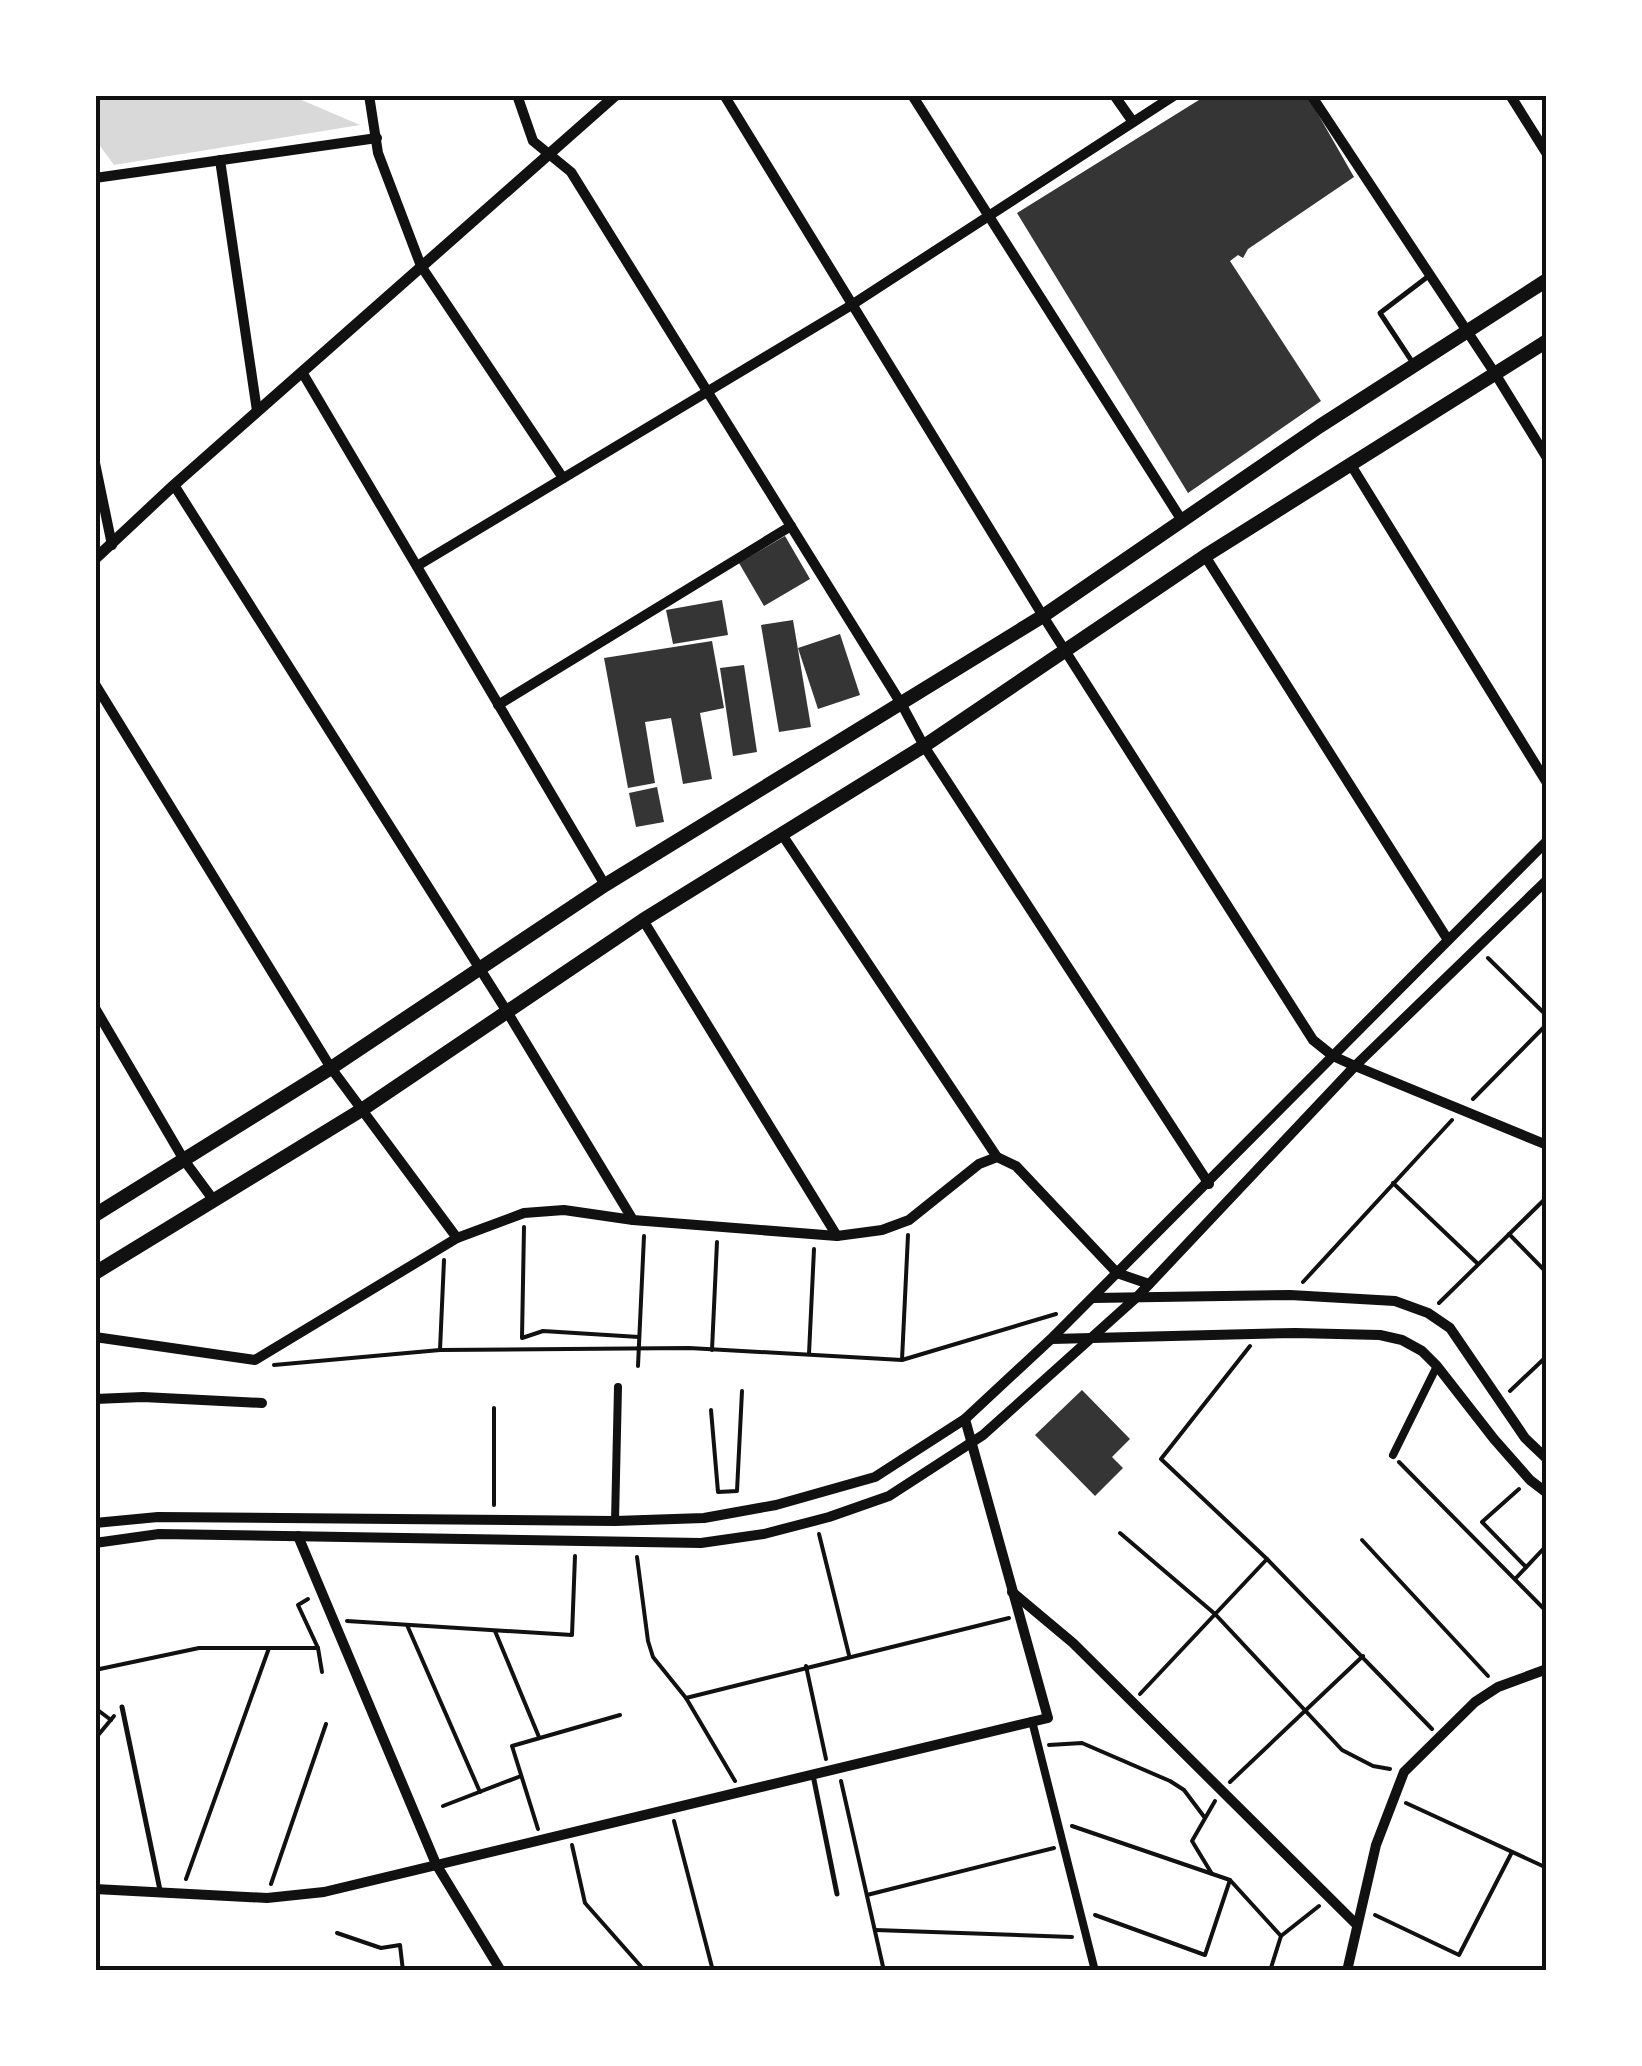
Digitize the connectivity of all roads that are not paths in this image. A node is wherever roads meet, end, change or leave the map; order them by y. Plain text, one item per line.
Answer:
1 (370, 95) edge
2 (517, 95) edge
3 (616, 95) edge
4 (724, 95) edge
5 (912, 95) edge
6 (1114, 95) edge
7 (1175, 95) edge
8 (1311, 95) edge
9 (1510, 95) edge
10 (1133, 122) junction
11 (377, 138) junction
12 (1547, 154) edge
13 (549, 155) junction
14 (220, 160) junction
15 (95, 178) edge
16 (989, 216) junction
17 (422, 266) junction
18 (1430, 276) junction
19 (1547, 280) edge
20 (850, 306) junction
21 (1468, 333) junction
22 (1547, 341) edge
23 (1415, 366) junction
24 (302, 372) junction
25 (1496, 375) junction
26 (706, 391) junction
27 (257, 411) junction
28 (1547, 458) edge
29 (95, 464) edge
30 (1351, 466) junction
31 (563, 478) junction
32 (174, 485) junction
33 (99, 513) edge
34 (1181, 519) junction
35 (791, 526) junction
36 (112, 546) junction
37 (1205, 556) junction
38 (95, 559) edge
39 (416, 566) junction
40 (1043, 616) junction
41 (1067, 651) junction
42 (95, 684) edge
43 (498, 704) junction
44 (902, 704) junction
45 (924, 746) junction
46 (1547, 783) edge
47 (783, 836) junction
48 (1547, 842) edge
49 (1547, 880) edge
50 (604, 885) junction
51 (642, 920) junction
52 (1448, 940) junction
53 (477, 969) junction
54 (95, 1008) edge
55 (506, 1010) junction
56 (1333, 1056) junction
57 (1355, 1066) junction
58 (332, 1068) junction
59 (363, 1109) junction
60 (1547, 1144) edge
61 (996, 1157) junction
62 (184, 1160) junction
63 (1209, 1184) junction
64 (212, 1198) junction
65 (95, 1215) edge
66 (639, 1221) junction
67 (837, 1236) junction
68 (457, 1238) junction
69 (95, 1272) edge
70 (1117, 1273) junction
71 (1149, 1284) junction
72 (1138, 1296) junction
73 (1090, 1301) junction
74 (95, 1338) edge
75 (1052, 1339) junction
76 (1090, 1339) junction
77 (1437, 1366) junction
78 (618, 1387) dead end
79 (95, 1399) edge
80 (262, 1404) dead end
81 (964, 1419) junction
82 (971, 1444) junction
83 (1392, 1456) road end
84 (1547, 1459) edge
85 (1547, 1493) edge
86 (614, 1522) junction
87 (95, 1523) edge
88 (298, 1536) junction
89 (95, 1543) edge
90 (1011, 1591) junction
91 (1547, 1668) edge
92 (122, 1708) road end
93 (1032, 1721) junction
94 (812, 1772) junction
95 (436, 1864) junction
96 (95, 1889) edge
97 (161, 1892) junction
98 (838, 1894) dead end
99 (1358, 1925) junction
100 (502, 1971) edge
101 (1095, 1971) edge
102 (1347, 1971) edge

1 - 11 street
2 - 13 street
3 - 13 street
4 - 20 street
5 - 16 street
6 - 10 street
7 - 10 street
8 - 18 street
9 - 12 street
10 - 16 street
11 - 14 street
11 - 17 street
13 - 17 street
13 - 26 street
14 - 15 street
14 - 27 street
16 - 20 street
16 - 34 street
17 - 24 street
17 - 31 street
18 - 21 street
18 - 23 lane
19 - 21 main road
20 - 26 street
20 - 40 street
21 - 23 main road
21 - 25 street
22 - 25 main road
23 - 34 main road
24 - 27 street
24 - 39 street
25 - 28 street
25 - 30 main road
26 - 31 street
26 - 35 street
27 - 32 street
29 - 33 street
30 - 37 main road
30 - 46 street
31 - 39 street
32 - 36 street
32 - 53 street
33 - 36 street
34 - 40 main road
35 - 43 street
35 - 44 street
36 - 38 street
37 - 41 main road
37 - 52 street
39 - 43 street
40 - 41 street
40 - 44 main road
41 - 45 main road
41 - 56 street
42 - 58 street
43 - 50 street
44 - 45 street
44 - 50 main road
45 - 47 main road
45 - 63 street
47 - 51 main road
47 - 61 street
48 - 52 street
49 - 57 street
50 - 53 main road
51 - 55 main road
51 - 67 street
52 - 56 street
53 - 55 street
53 - 58 main road
54 - 62 street
55 - 59 main road
55 - 66 street
56 - 57 street
56 - 63 street
57 - 60 street
57 - 71 street
58 - 59 street
58 - 62 main road
59 - 64 main road
59 - 68 street
61 - 67 street
61 - 70 street
62 - 64 street
62 - 65 main road
63 - 70 street
64 - 69 main road
66 - 67 street
66 - 68 street
68 - 74 street
70 - 71 street
70 - 73 street
71 - 72 street
72 - 73 street
72 - 76 street
72 - 84 street
73 - 75 street
75 - 76 street
75 - 81 street
76 - 77 street
76 - 82 street
77 - 83 street
77 - 85 street
78 - 86 street
79 - 80 street
81 - 82 street
81 - 86 street
82 - 88 street
82 - 90 street
86 - 87 street
88 - 89 street
88 - 95 street
90 - 93 street
90 - 99 street
91 - 99 street
92 - 97 lane
93 - 94 street
93 - 101 street
94 - 95 street
94 - 98 lane
95 - 97 street
95 - 100 street
96 - 97 street
99 - 102 street

